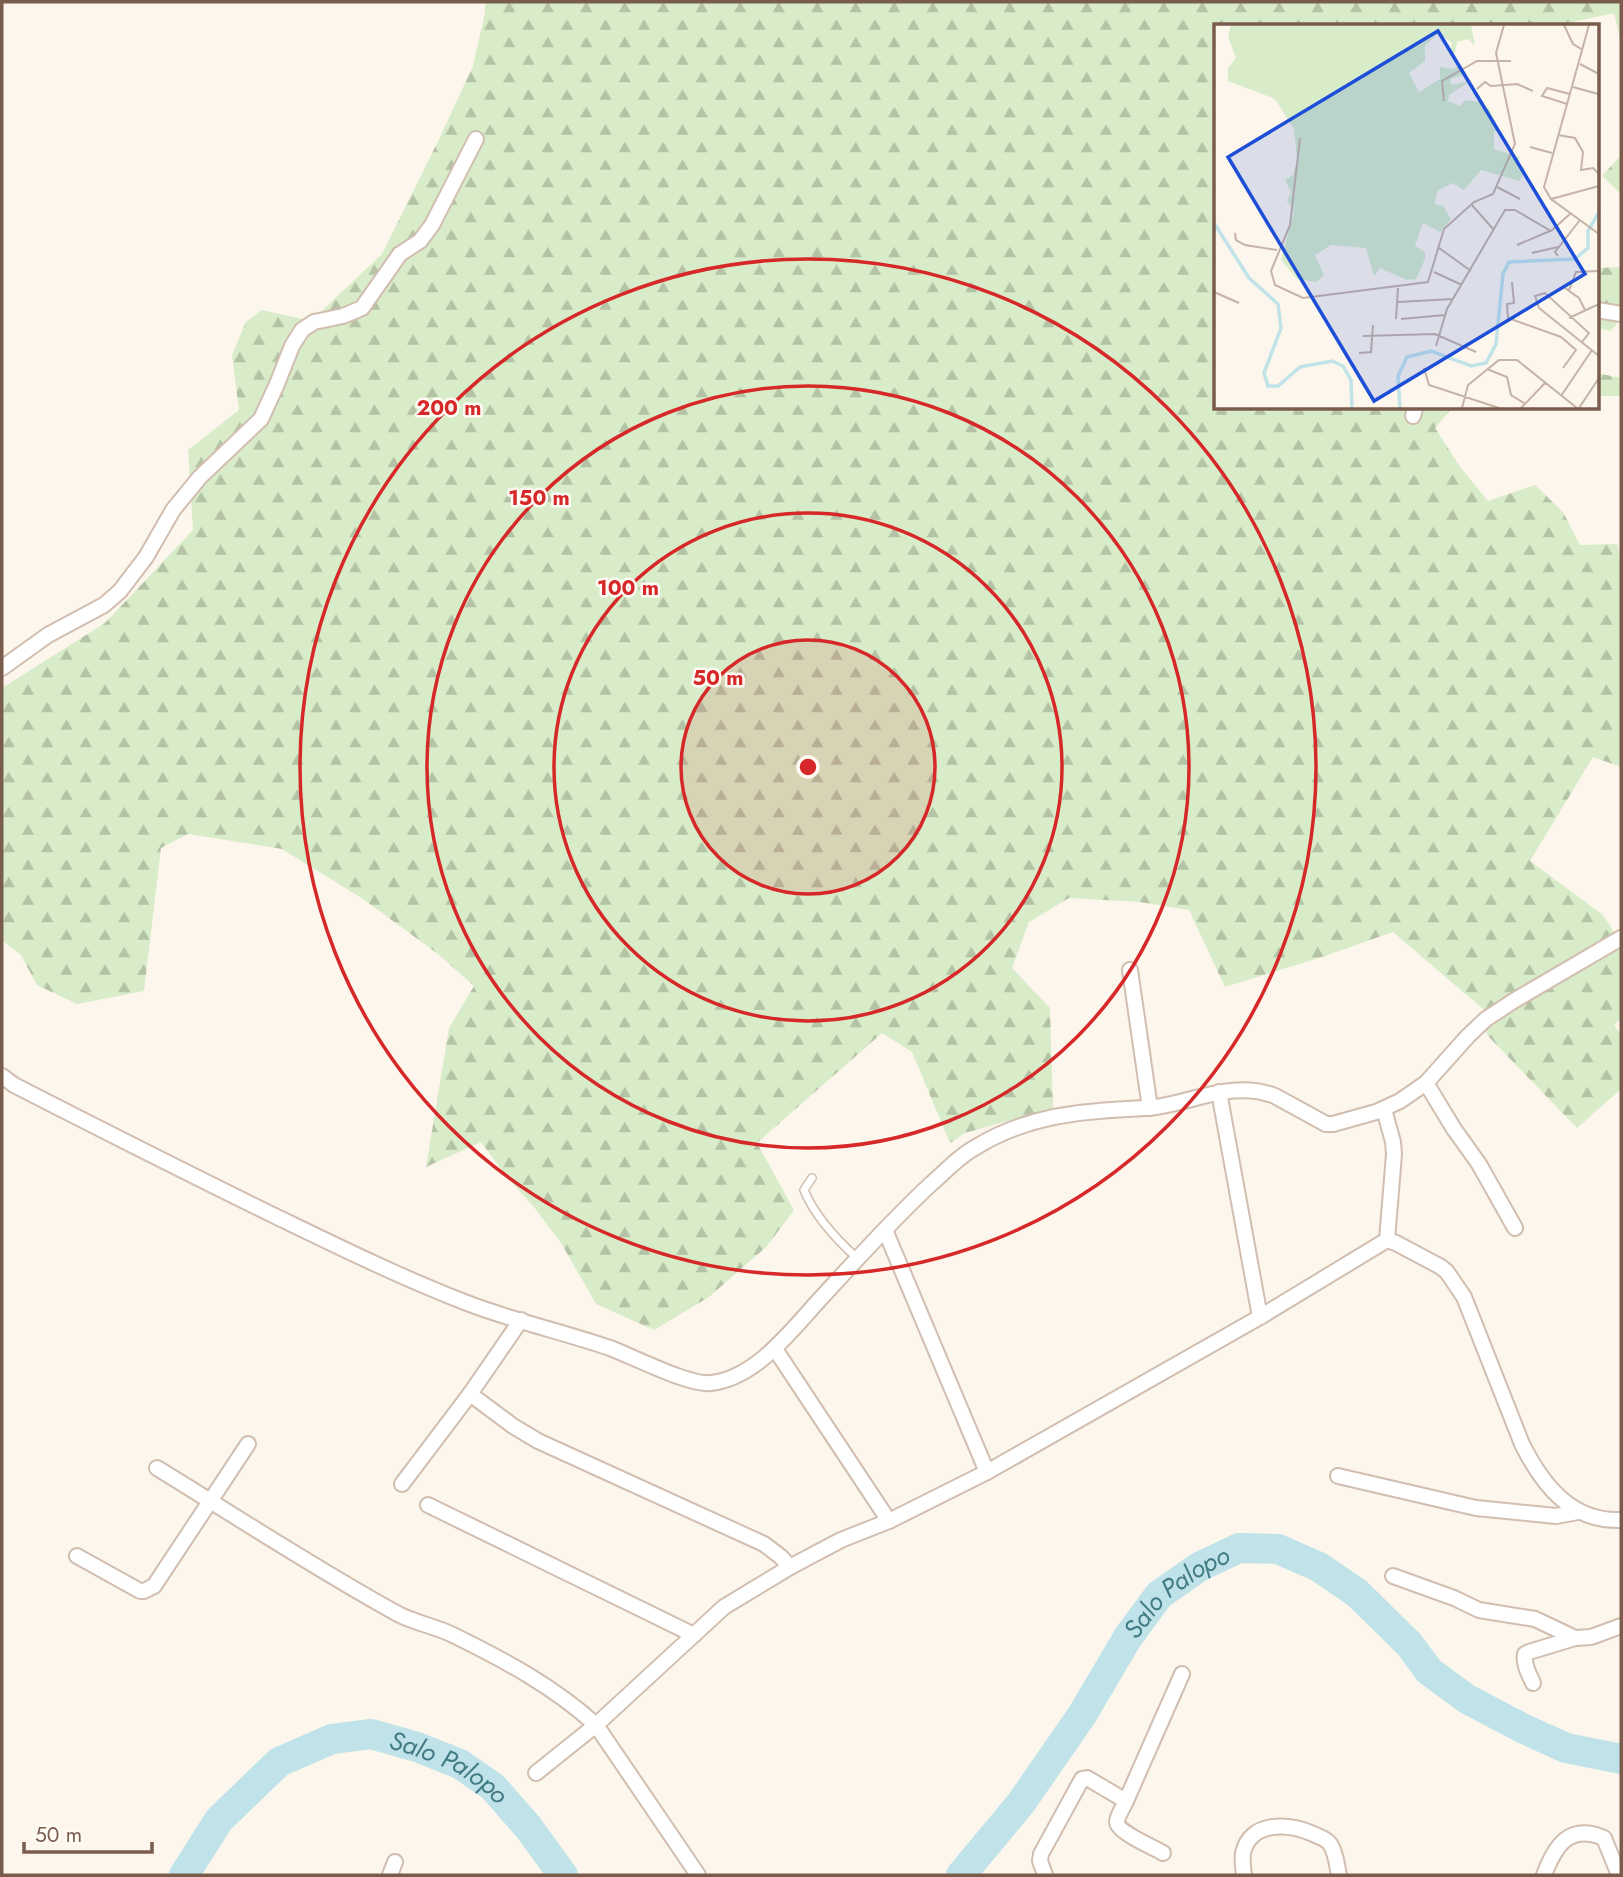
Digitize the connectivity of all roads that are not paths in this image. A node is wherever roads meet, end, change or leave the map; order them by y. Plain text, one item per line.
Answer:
1 (476, 139) dead end
2 (1598, 310) edge
3 (1621, 314) edge
4 (2, 668) edge
5 (1621, 938) edge
6 (1130, 970) dead end
7 (2, 1076) edge
8 (1426, 1083) junction
9 (1219, 1092) junction
10 (1150, 1108) junction
11 (1384, 1109) junction
12 (812, 1178) dead end
13 (1514, 1228) dead end
14 (885, 1230) junction
15 (1387, 1240) junction
16 (858, 1259) junction
17 (1260, 1317) junction
18 (521, 1320) junction
19 (775, 1349) junction
20 (470, 1394) junction
21 (248, 1444) dead end
22 (157, 1468) dead end
23 (987, 1472) junction
24 (1338, 1476) dead end
25 (402, 1484) dead end
26 (211, 1501) junction
27 (428, 1505) dead end
28 (1577, 1512) junction
29 (1621, 1520) edge
30 (890, 1521) junction
31 (77, 1556) dead end
32 (790, 1567) junction
33 (1393, 1576) dead end
34 (1621, 1626) edge
35 (694, 1635) junction
36 (1575, 1638) junction
37 (1182, 1674) dead end
38 (1533, 1683) dead end
39 (596, 1725) junction
40 (536, 1773) dead end
41 (1126, 1801) junction
42 (1163, 1853) dead end
43 (698, 1875) edge
44 (1045, 1875) edge
45 (1244, 1875) edge
46 (1339, 1875) edge
47 (1544, 1875) edge
48 (1619, 1875) edge

1 - 4 street
2 - 3 street
5 - 8 street
6 - 10 street
7 - 18 street
8 - 11 street
8 - 13 street
9 - 10 street
9 - 11 street
9 - 17 street
10 - 14 street
11 - 15 street
12 - 16 lane
14 - 16 street
14 - 23 street
15 - 17 street
15 - 28 street
16 - 19 street
17 - 23 street
18 - 19 street
18 - 20 street
19 - 30 street
20 - 25 street
20 - 32 street
21 - 26 street
22 - 26 street
23 - 30 street
24 - 28 street
26 - 31 street
26 - 39 street
27 - 35 street
28 - 29 street
30 - 32 street
32 - 35 street
33 - 36 street
34 - 36 street
35 - 39 street
36 - 38 street
37 - 41 street
39 - 40 street
39 - 43 street
41 - 42 street
41 - 44 street
45 - 46 street
47 - 48 street

